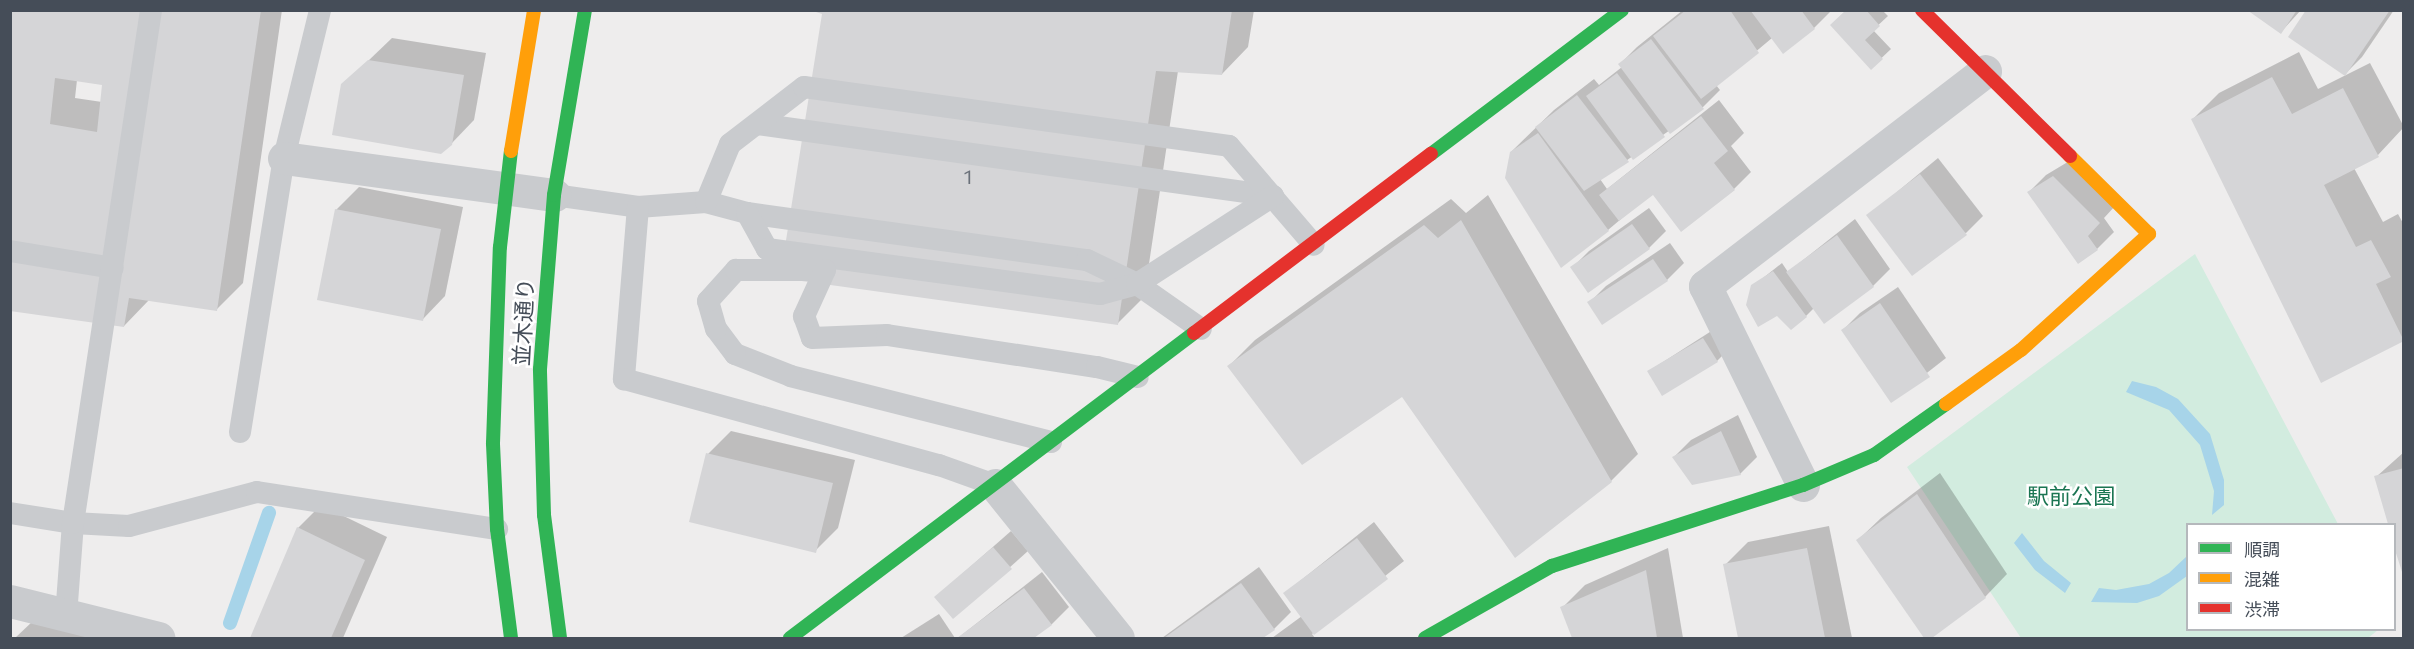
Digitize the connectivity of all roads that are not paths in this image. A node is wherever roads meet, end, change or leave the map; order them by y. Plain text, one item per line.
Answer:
1 (151, 10) edge
2 (320, 10) edge
3 (534, 10) edge
4 (585, 10) edge
5 (1622, 10) edge
6 (1922, 10) edge
7 (1985, 71) junction
8 (757, 124) junction
9 (284, 158) junction
10 (505, 189) junction
11 (554, 195) junction
12 (1273, 196) junction
13 (706, 202) junction
14 (638, 207) junction
15 (747, 213) junction
16 (1314, 244) junction
17 (10, 251) edge
18 (113, 268) junction
19 (1137, 284) junction
20 (1201, 329) junction
21 (1138, 377) junction
22 (240, 432) dead end
23 (1052, 442) junction
24 (995, 484) junction
25 (1803, 485) junction
26 (10, 513) edge
27 (73, 523) junction
28 (497, 529) junction
29 (10, 601) edge
30 (66, 616) junction
31 (158, 639) edge
32 (512, 639) edge
33 (560, 639) edge
34 (790, 639) edge
35 (1118, 639) edge
36 (1425, 639) edge

1 - 18 lane
2 - 9 lane
3 - 10 street, 並木通り
4 - 11 street, 並木通り
5 - 16 street
6 - 7 street
7 - 25 street
7 - 25 street
8 - 12 lane
8 - 12 lane
8 - 13 lane
9 - 10 street
9 - 22 lane
10 - 11 street
10 - 28 street, 並木通り
11 - 14 lane
11 - 33 street, 並木通り
12 - 16 lane
12 - 19 lane
13 - 14 lane
13 - 15 lane
14 - 24 lane
15 - 19 lane
15 - 19 lane
16 - 20 street
17 - 18 lane
18 - 27 lane
19 - 20 lane
20 - 21 street
21 - 23 street
21 - 23 lane
23 - 24 street
24 - 34 street
24 - 35 street
25 - 36 street
26 - 27 lane
27 - 28 lane
27 - 30 lane
28 - 32 street, 並木通り
29 - 30 street
30 - 31 street

